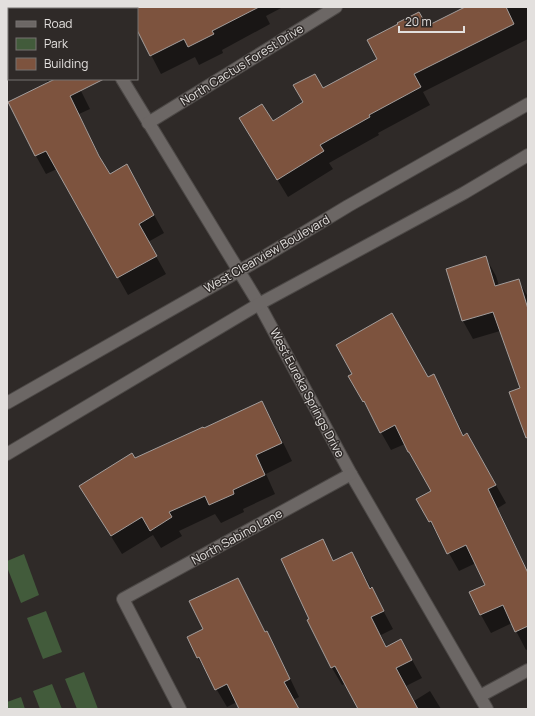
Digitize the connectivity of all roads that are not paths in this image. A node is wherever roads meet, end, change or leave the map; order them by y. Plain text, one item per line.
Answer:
1 (336, 7) edge
2 (123, 80) edge
3 (528, 104) edge
4 (148, 123) junction
5 (528, 155) edge
6 (239, 271) junction
7 (259, 304) junction
8 (7, 403) edge
9 (7, 454) edge
10 (351, 474) junction
11 (528, 670) edge
12 (480, 696) junction
13 (180, 709) edge
14 (487, 709) edge

1 - 4 street, North Cactus Forest Drive
2 - 4 street, West Eureka Springs Drive
3 - 6 street, West Clearview Boulevard
4 - 6 street, West Eureka Springs Drive
5 - 7 street
6 - 7 street, West Eureka Springs Drive
6 - 8 street, West Clearview Boulevard
7 - 9 street
7 - 10 street, West Eureka Springs Drive
10 - 12 street, West Eureka Springs Drive
10 - 13 street, North Sabino Lane
11 - 12 street
12 - 14 street, West Eureka Springs Drive

